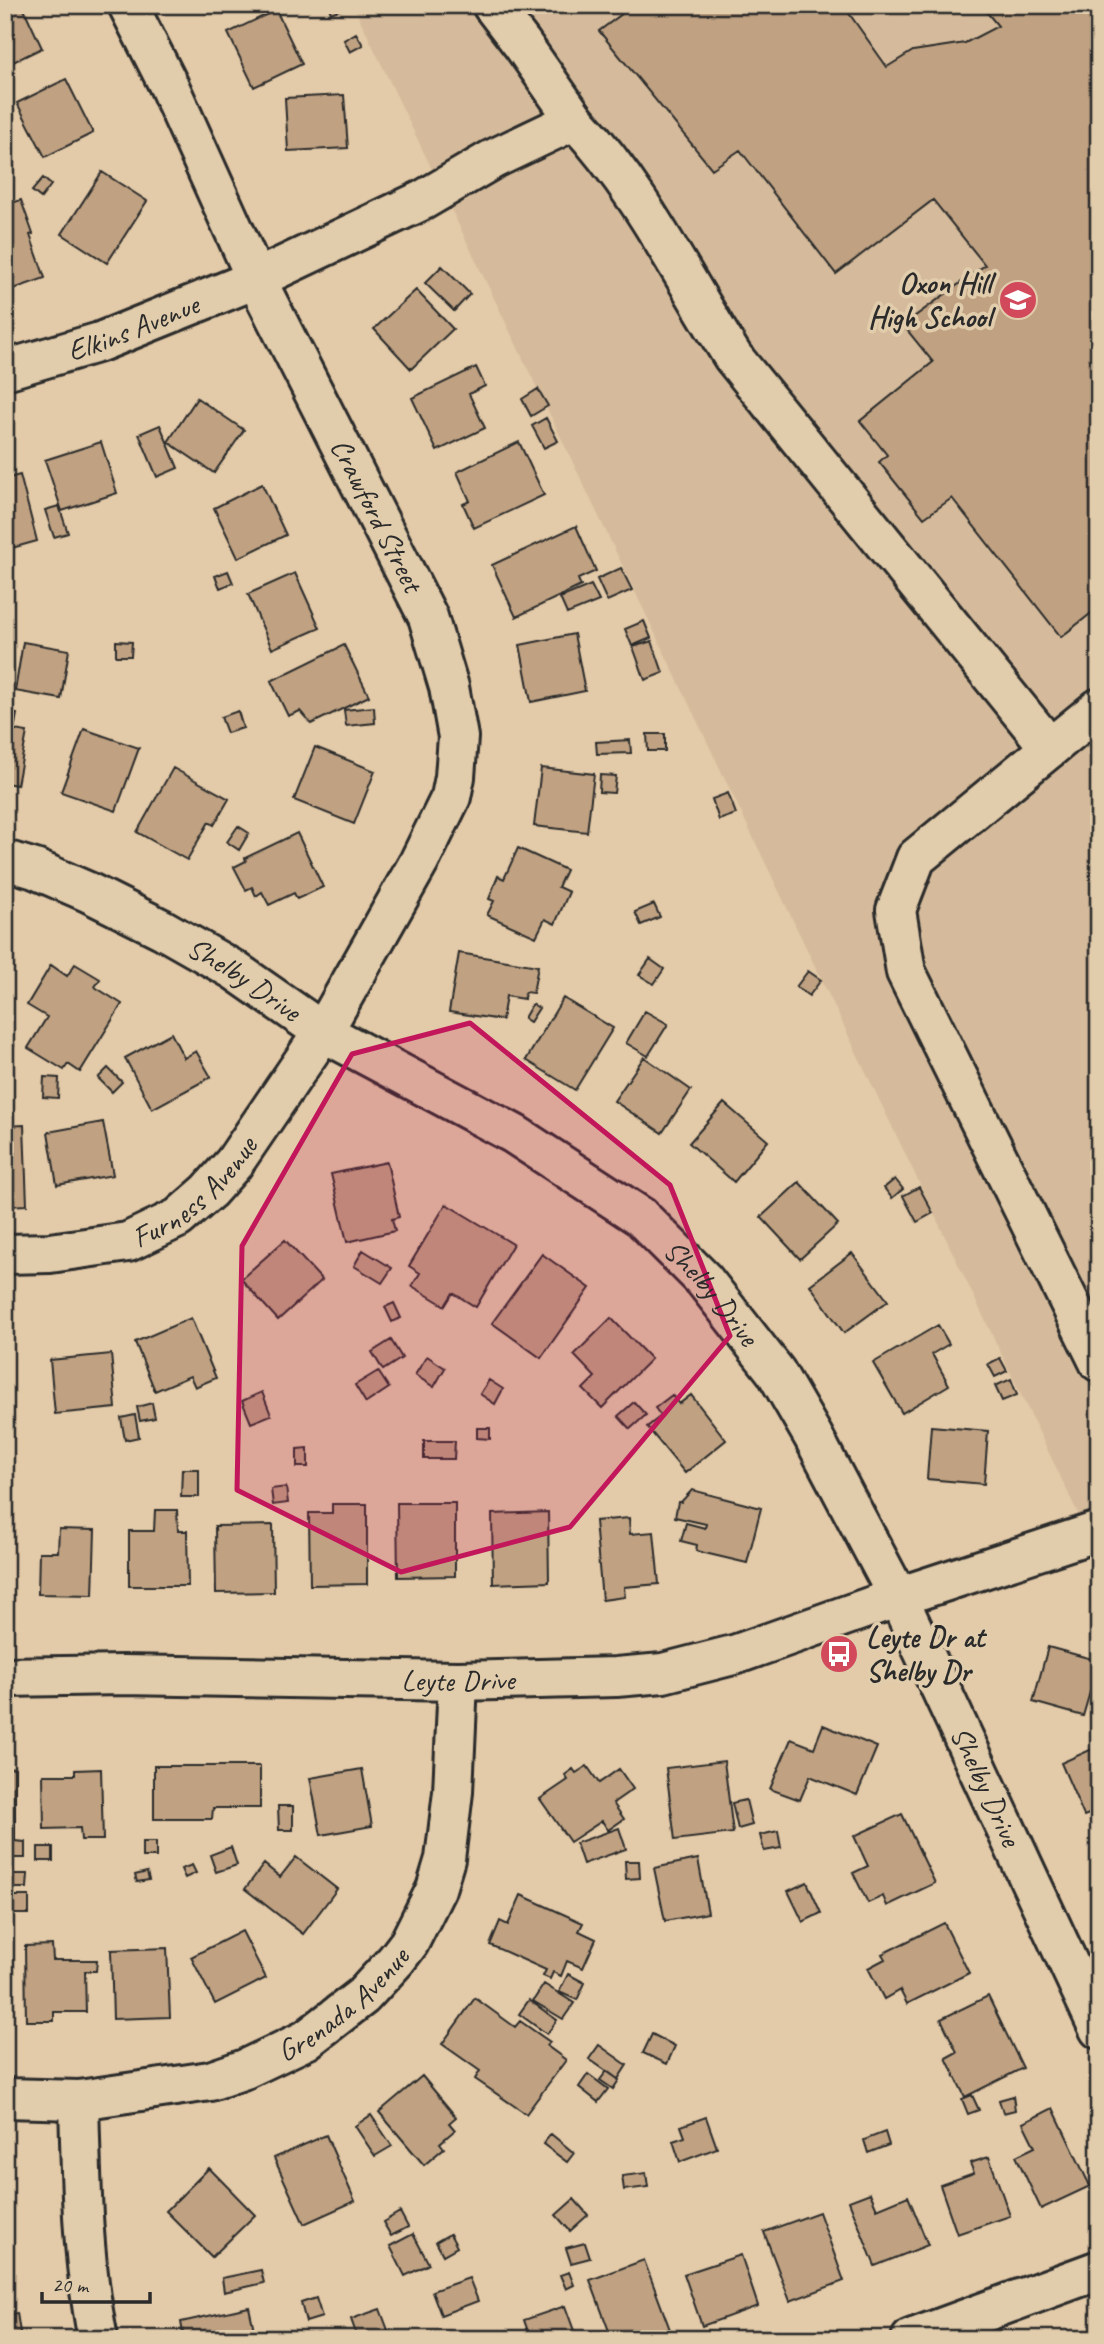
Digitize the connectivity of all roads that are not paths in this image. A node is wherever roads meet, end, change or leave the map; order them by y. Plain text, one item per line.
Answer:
1 (128, 5) edge
2 (492, 5) edge
3 (575, 120) junction
4 (257, 279) junction
5 (5, 370) edge
6 (1099, 708) edge
7 (1050, 748) junction
8 (5, 860) edge
9 (323, 1032) junction
10 (5, 1254) edge
11 (1099, 1362) edge
12 (1099, 1531) edge
13 (898, 1597) junction
14 (5, 1677) edge
15 (458, 1681) junction
16 (1099, 2029) edge
17 (5, 2098) edge
18 (79, 2100) junction
19 (1099, 2270) edge
20 (954, 2331) edge
21 (98, 2339) edge
22 (911, 2339) edge

1 - 4 street, Crawford Street
2 - 3 street
3 - 4 street, Elkins Avenue
3 - 7 street
4 - 5 street, Elkins Avenue
4 - 9 street, Crawford Street
6 - 7 street
7 - 11 street
8 - 9 street, Shelby Drive
9 - 10 street, Furness Avenue
9 - 13 street, Shelby Drive
12 - 13 street, Leyte Drive
13 - 15 street, Leyte Drive
13 - 16 street, Shelby Drive
14 - 15 street, Leyte Drive
15 - 18 street, Grenada Avenue
17 - 18 street, Grenada Avenue
18 - 21 street
19 - 20 street
20 - 22 street

